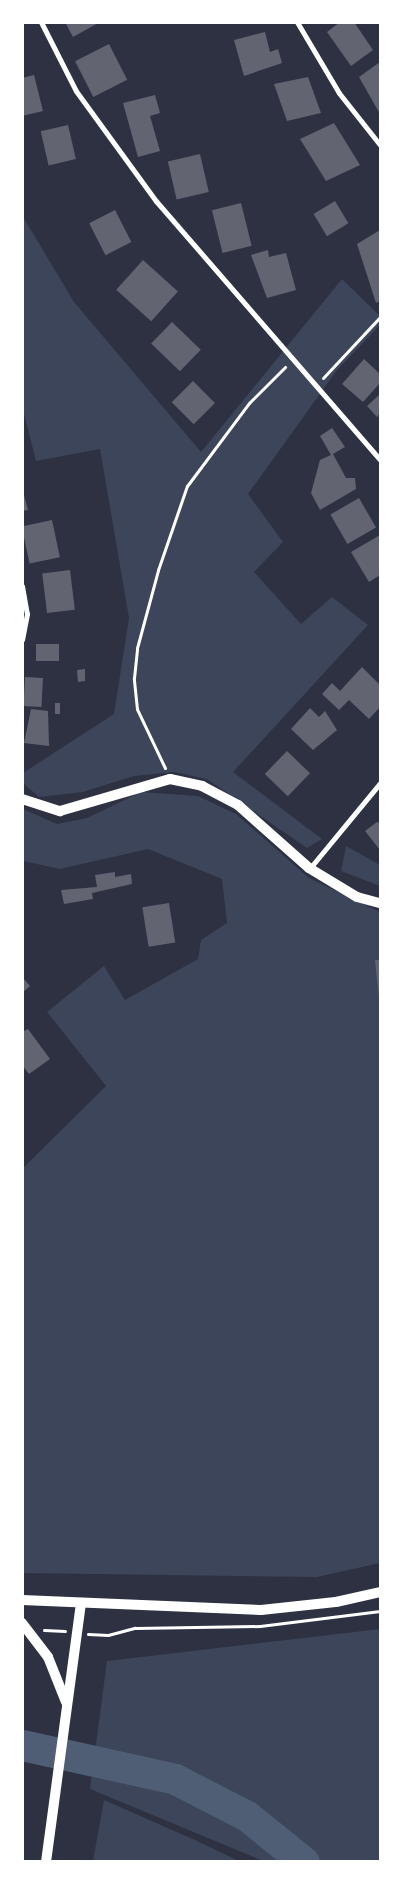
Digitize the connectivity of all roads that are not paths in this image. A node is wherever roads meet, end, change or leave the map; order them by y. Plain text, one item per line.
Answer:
1 (41, 22) edge
2 (297, 22) edge
3 (380, 145) edge
4 (380, 460) edge
5 (22, 586) edge
6 (22, 640) edge
7 (380, 783) edge
8 (22, 799) edge
9 (310, 868) junction
10 (380, 903) edge
11 (380, 1592) edge
12 (22, 1600) edge
13 (81, 1602) junction
14 (22, 1623) edge
15 (66, 1703) junction
16 (46, 1862) edge

1 - 4 street
2 - 3 street
5 - 6 street
7 - 9 street
8 - 9 main road
9 - 10 main road
11 - 13 main road
12 - 13 main road
13 - 15 main road
14 - 15 main road
15 - 16 main road

